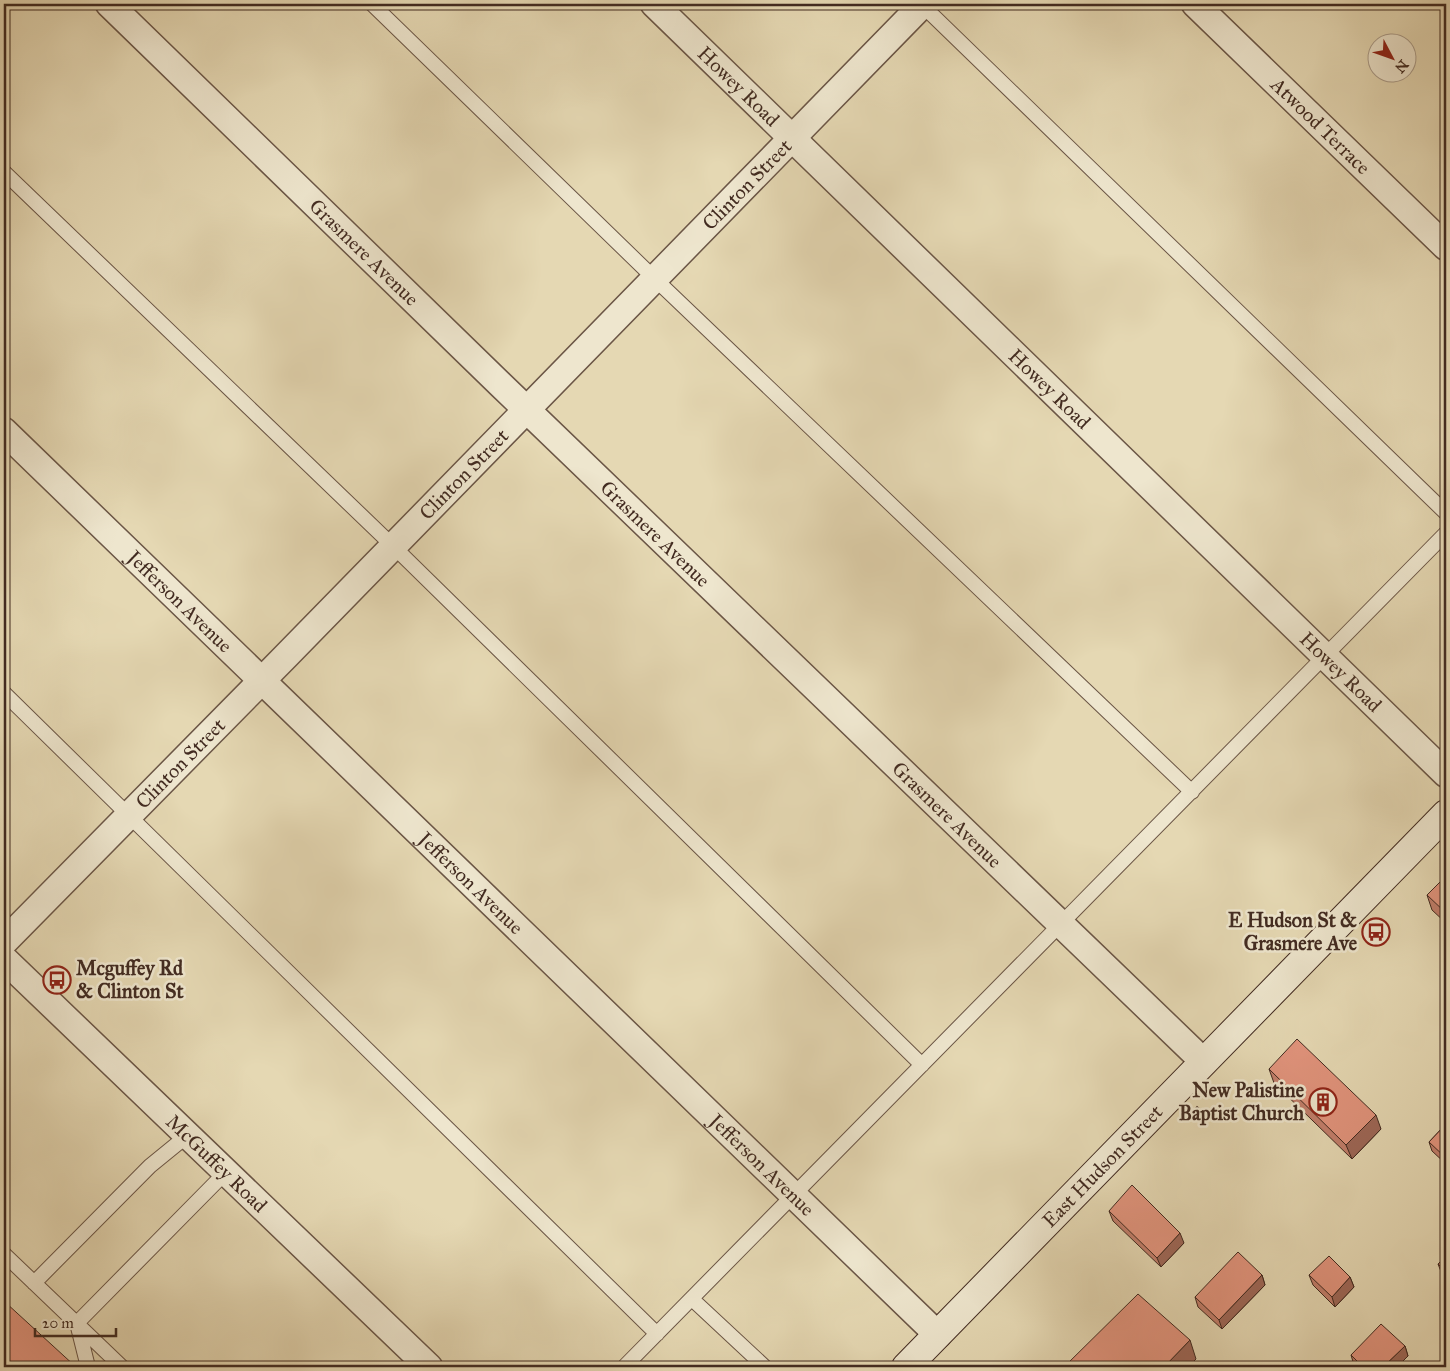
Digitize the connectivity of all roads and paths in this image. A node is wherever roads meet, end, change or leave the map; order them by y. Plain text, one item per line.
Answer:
1 (109, 4) edge
2 (372, 4) edge
3 (654, 4) edge
4 (922, 4) edge
5 (1195, 4) edge
6 (793, 138) junction
7 (4, 172) edge
8 (1446, 247) edge
9 (655, 279) junction
10 (526, 410) junction
11 (4, 431) edge
12 (1446, 513) edge
13 (1446, 533) edge
14 (393, 546) junction
15 (1326, 657) junction
16 (261, 681) junction
17 (4, 693) edge
18 (1446, 774) edge
19 (1192, 792) junction
20 (1446, 814) edge
21 (129, 815) junction
22 (1060, 925) junction
23 (4, 942) edge
24 (4, 959) edge
25 (1204, 1062) junction
26 (922, 1065) junction
27 (188, 1135) junction
28 (226, 1172) junction
29 (793, 1195) junction
30 (4, 1254) edge
31 (34, 1282) junction
32 (692, 1299) junction
33 (77, 1324) junction
34 (657, 1334) junction
35 (938, 1335) junction
36 (88, 1367) edge
37 (122, 1367) edge
38 (429, 1367) edge
39 (624, 1367) edge
40 (765, 1367) edge
41 (906, 1367) edge

1 - 10 street, Grasmere Avenue
2 - 9 lane
3 - 6 street, Howey Road
4 - 6 street, Clinton Street
4 - 12 lane
5 - 8 street, Atwood Terrace
6 - 9 street, Clinton Street
6 - 15 street, Howey Road
7 - 14 lane
9 - 10 street, Clinton Street
9 - 19 lane
10 - 14 street, Clinton Street
10 - 22 street, Grasmere Avenue
11 - 16 street, Jefferson Avenue
13 - 15 lane
14 - 16 street, Clinton Street
14 - 26 lane
15 - 18 street, Howey Road
15 - 19 lane
16 - 21 street, Clinton Street
16 - 29 street, Jefferson Avenue
17 - 21 lane
19 - 22 lane
20 - 25 main road, East Hudson Street
21 - 23 street, Clinton Street
21 - 34 lane
22 - 25 street, Grasmere Avenue
22 - 26 lane
24 - 27 street, McGuffey Road
25 - 35 main road, East Hudson Street
26 - 29 lane
27 - 28 street, McGuffey Road
27 - 31 lane
28 - 33 lane
28 - 38 street, McGuffey Road
29 - 32 lane
29 - 35 street, Jefferson Avenue
30 - 31 lane
31 - 33 lane
32 - 34 lane
32 - 40 lane
33 - 36 lane
33 - 37 lane
34 - 39 lane
35 - 41 main road, East Hudson Street

